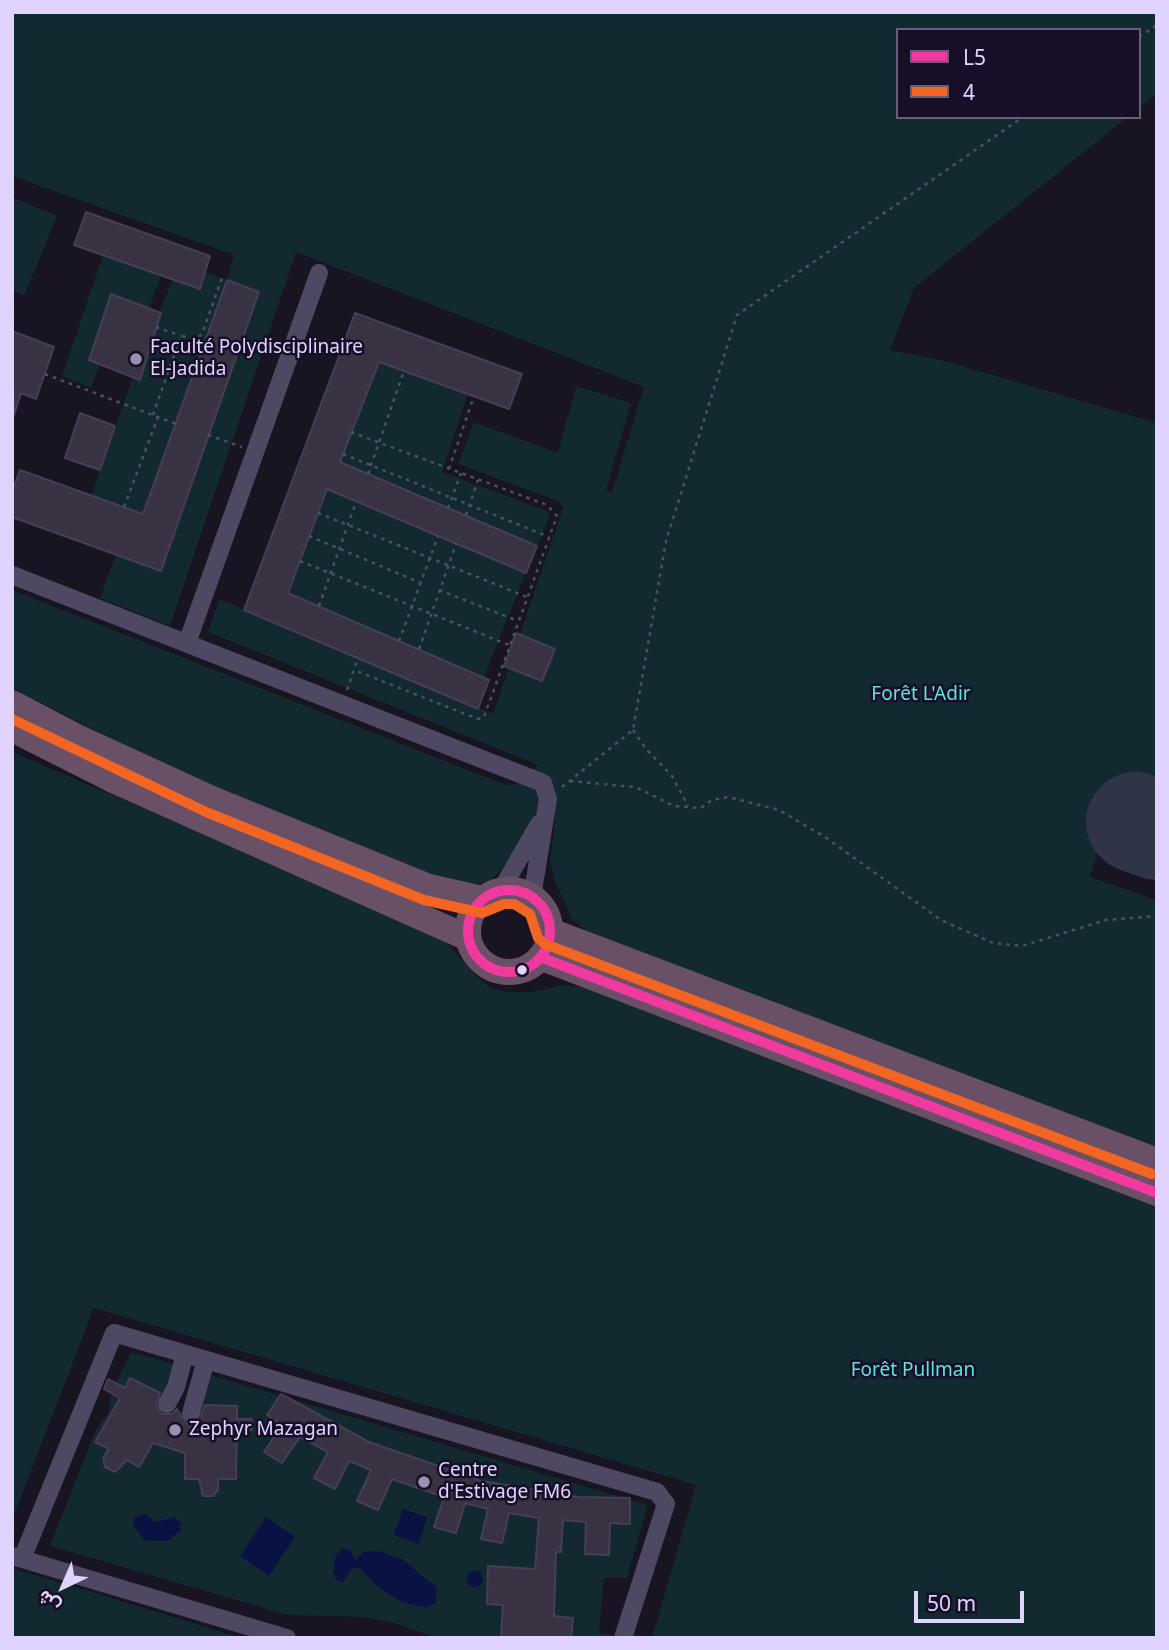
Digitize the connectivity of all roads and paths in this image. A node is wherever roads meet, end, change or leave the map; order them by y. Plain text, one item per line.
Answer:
1 (1157, 25) edge
2 (1141, 36) edge
3 (1020, 119) edge
4 (319, 273) dead end
5 (222, 278) dead end
6 (156, 327) dead end
7 (181, 336) junction
8 (404, 371) dead end
9 (45, 374) dead end
10 (474, 396) dead end
11 (153, 415) junction
12 (158, 417) junction
13 (176, 424) dead end
14 (351, 432) dead end
15 (208, 435) dead end
16 (379, 443) junction
17 (255, 452) junction
18 (343, 454) dead end
19 (371, 466) junction
20 (449, 469) junction
21 (461, 473) junction
22 (368, 474) dead end
23 (478, 480) junction
24 (451, 498) junction
25 (356, 502) dead end
26 (470, 505) junction
27 (124, 507) dead end
28 (448, 508) dead end
29 (318, 513) dead end
30 (466, 515) dead end
31 (347, 525) junction
32 (309, 536) dead end
33 (438, 536) dead end
34 (549, 537) junction
35 (456, 544) dead end
36 (339, 548) junction
37 (429, 558) junction
38 (300, 561) dead end
39 (448, 565) junction
40 (330, 573) junction
41 (12, 575) edge
42 (421, 583) junction
43 (439, 590) junction
44 (527, 597) junction
45 (319, 606) dead end
46 (411, 606) junction
47 (431, 614) junction
48 (518, 621) junction
49 (399, 641) dead end
50 (187, 643) junction
51 (509, 645) junction
52 (419, 649) dead end
53 (358, 658) dead end
54 (354, 670) junction
55 (12, 703) edge
56 (342, 703) junction
57 (12, 729) edge
58 (633, 730) junction
59 (570, 781) junction
60 (546, 807) junction
61 (689, 808) junction
62 (491, 895) junction
63 (532, 897) junction
64 (1157, 916) edge
65 (550, 931) junction
66 (468, 938) junction
67 (540, 957) junction
68 (1157, 1161) edge
69 (1157, 1193) edge
70 (186, 1354) junction
71 (206, 1360) junction
72 (17, 1557) edge
73 (287, 1638) edge
74 (623, 1638) edge

1 - 2 path
3 - 58 path
4 - 17 street
5 - 7 path
6 - 7 path
7 - 11 path
8 - 16 path
9 - 11 path
10 - 20 path
11 - 12 path
12 - 13 path
12 - 27 path
14 - 16 path
15 - 17 path
16 - 19 path
16 - 20 path
17 - 50 street
18 - 19 path
19 - 22 path
19 - 24 path
20 - 21 path
21 - 23 path
21 - 24 path
23 - 26 path
23 - 34 path
24 - 26 path
24 - 28 path
25 - 31 path
26 - 30 path
26 - 34 path
29 - 31 path
31 - 36 path
31 - 37 path
32 - 36 path
33 - 37 path
34 - 44 path
35 - 39 path
36 - 40 path
36 - 42 path
37 - 39 path
37 - 42 path
38 - 40 path
39 - 43 path
39 - 44 path
40 - 45 path
40 - 46 path
41 - 50 street
42 - 46 path
43 - 47 path
43 - 48 path
44 - 48 path
46 - 47 path
46 - 49 path
47 - 51 path
47 - 52 path
48 - 51 path
50 - 56 street
51 - 54 path
53 - 54 path
54 - 56 path
55 - 62 highway
56 - 60 street
57 - 66 highway
58 - 59 path
58 - 61 path
59 - 60 path
59 - 61 path
60 - 62 street
60 - 63 street
61 - 64 path
62 - 63 highway
62 - 66 highway
63 - 65 highway
65 - 67 highway
65 - 68 highway
66 - 67 highway
67 - 69 highway
70 - 71 street
70 - 71 street
70 - 72 street
71 - 74 street
72 - 73 street

